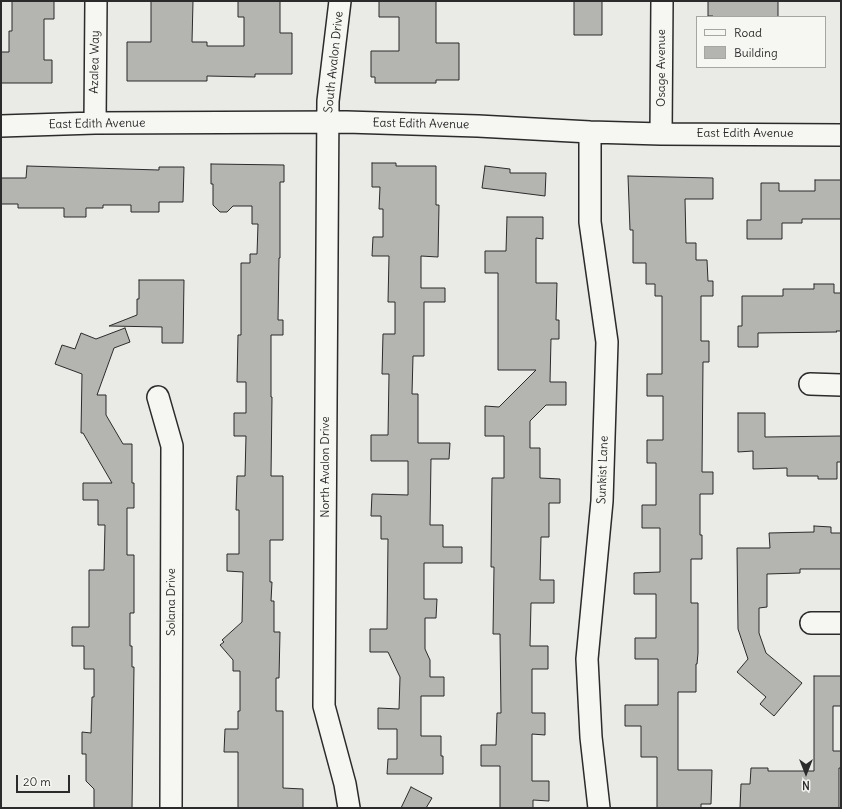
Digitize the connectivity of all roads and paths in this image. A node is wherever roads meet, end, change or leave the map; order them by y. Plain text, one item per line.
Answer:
1 (96, 1) edge
2 (340, 1) edge
3 (662, 1) edge
4 (328, 122) junction
5 (94, 123) junction
6 (1, 126) edge
7 (590, 132) junction
8 (661, 134) junction
9 (841, 135) edge
10 (810, 384) dead end
11 (841, 385) edge
12 (158, 397) dead end
13 (811, 623) dead end
14 (841, 623) edge
15 (171, 808) edge
16 (349, 808) edge
17 (599, 808) edge

1 - 5 street, Azalea Way
2 - 4 street, South Avalon Drive
3 - 8 street, Osage Avenue
4 - 5 street, East Edith Avenue
4 - 7 street, East Edith Avenue
4 - 16 street, North Avalon Drive
5 - 6 street, East Edith Avenue
7 - 8 street, East Edith Avenue
7 - 17 street, Sunkist Lane
8 - 9 street, East Edith Avenue
10 - 11 street
12 - 15 street, Solana Drive
13 - 14 street

